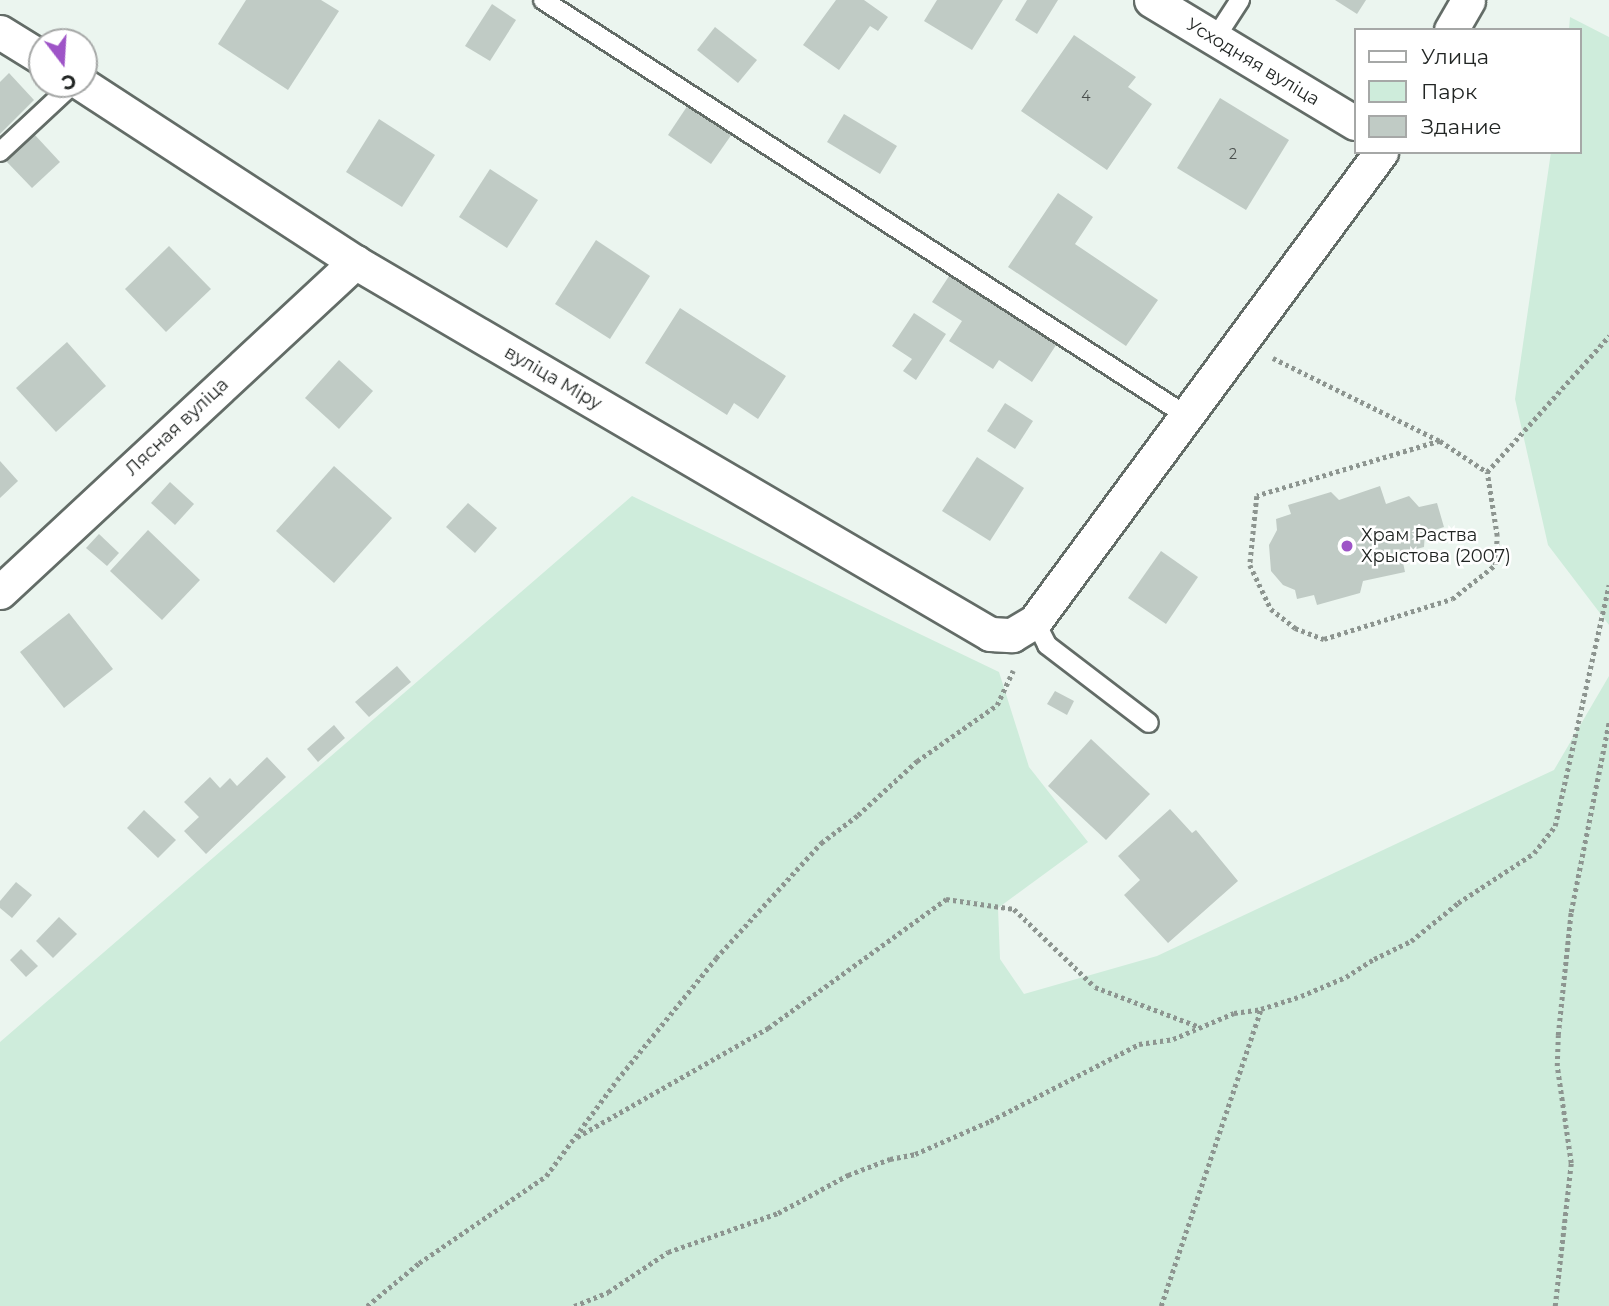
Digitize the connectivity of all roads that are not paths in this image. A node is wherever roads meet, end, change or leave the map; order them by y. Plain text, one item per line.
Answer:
1 (542, 0) edge
2 (1151, 0) edge
3 (1240, 0) edge
4 (1468, 0) edge
5 (1452, 28) edge
6 (0, 32) edge
7 (1214, 40) junction
8 (28, 49) edge
9 (98, 94) edge
10 (58, 98) edge
11 (1354, 122) edge
12 (0, 152) edge
13 (1380, 154) edge
14 (355, 262) junction
15 (1188, 416) junction
16 (0, 592) edge
17 (1035, 621) junction
18 (1149, 723) dead end

1 - 15 lane
2 - 7 street, Усходняя вуліца
3 - 7 lane
4 - 5 street
6 - 8 street
7 - 11 street, Усходняя вуліца
9 - 14 street, вуліца Міру
10 - 12 lane
13 - 15 street
14 - 16 street, Лясная вуліца
14 - 17 street, вуліца Міру
15 - 17 street
17 - 18 lane

